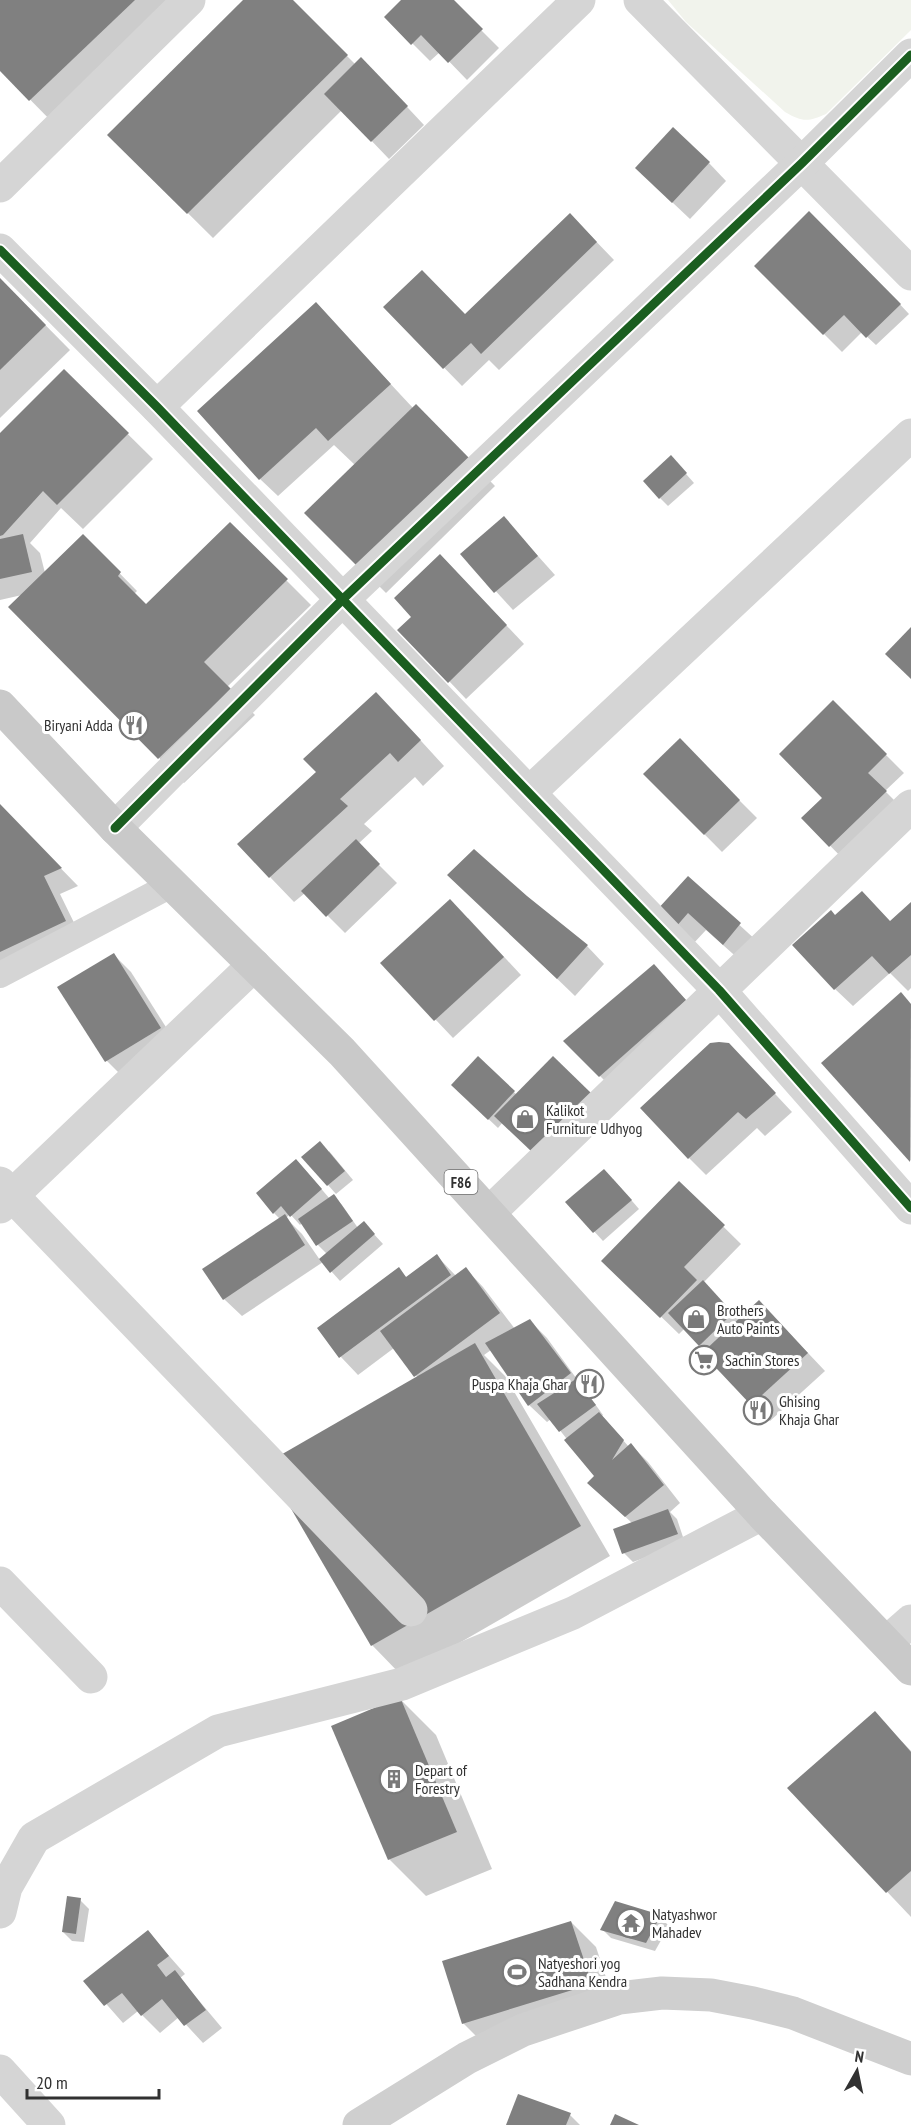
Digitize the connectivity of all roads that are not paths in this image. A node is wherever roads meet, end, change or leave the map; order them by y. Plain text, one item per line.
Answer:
1 (189, 0) edge
2 (579, 0) edge
3 (640, 0) edge
4 (911, 55) edge
5 (802, 163) junction
6 (0, 186) edge
7 (0, 250) edge
8 (911, 274) edge
9 (157, 407) junction
10 (911, 435) edge
11 (342, 600) junction
12 (0, 706) edge
13 (530, 792) junction
14 (909, 811) edge
15 (115, 828) junction
16 (173, 884) junction
17 (254, 964) junction
18 (0, 975) edge
19 (719, 990) junction
20 (4, 1195) edge
21 (911, 1208) edge
22 (489, 1213) junction
23 (762, 1514) junction
24 (0, 1583) edge
25 (411, 1610) dead end
26 (911, 1621) edge
27 (887, 1642) junction
28 (911, 1669) edge
29 (91, 1677) dead end
30 (0, 1912) edge
31 (911, 2059) edge
32 (0, 2071) edge
33 (49, 2125) edge
34 (359, 2125) edge

1 - 6 street
2 - 9 street
3 - 5 street
4 - 5 street
5 - 8 street
5 - 11 street
7 - 9 street
9 - 11 street
10 - 13 street
11 - 13 street
11 - 15 street
12 - 15 main road, F86
13 - 19 street
14 - 19 street
15 - 16 main road, F86
16 - 17 main road, F86
16 - 18 lane
17 - 20 street
17 - 22 main road, F86
19 - 21 street
19 - 22 street
20 - 25 street
22 - 23 main road, F86
23 - 27 main road, F86
23 - 30 street
24 - 29 street
26 - 27 street
27 - 28 main road, F86
31 - 34 main road
32 - 33 street

